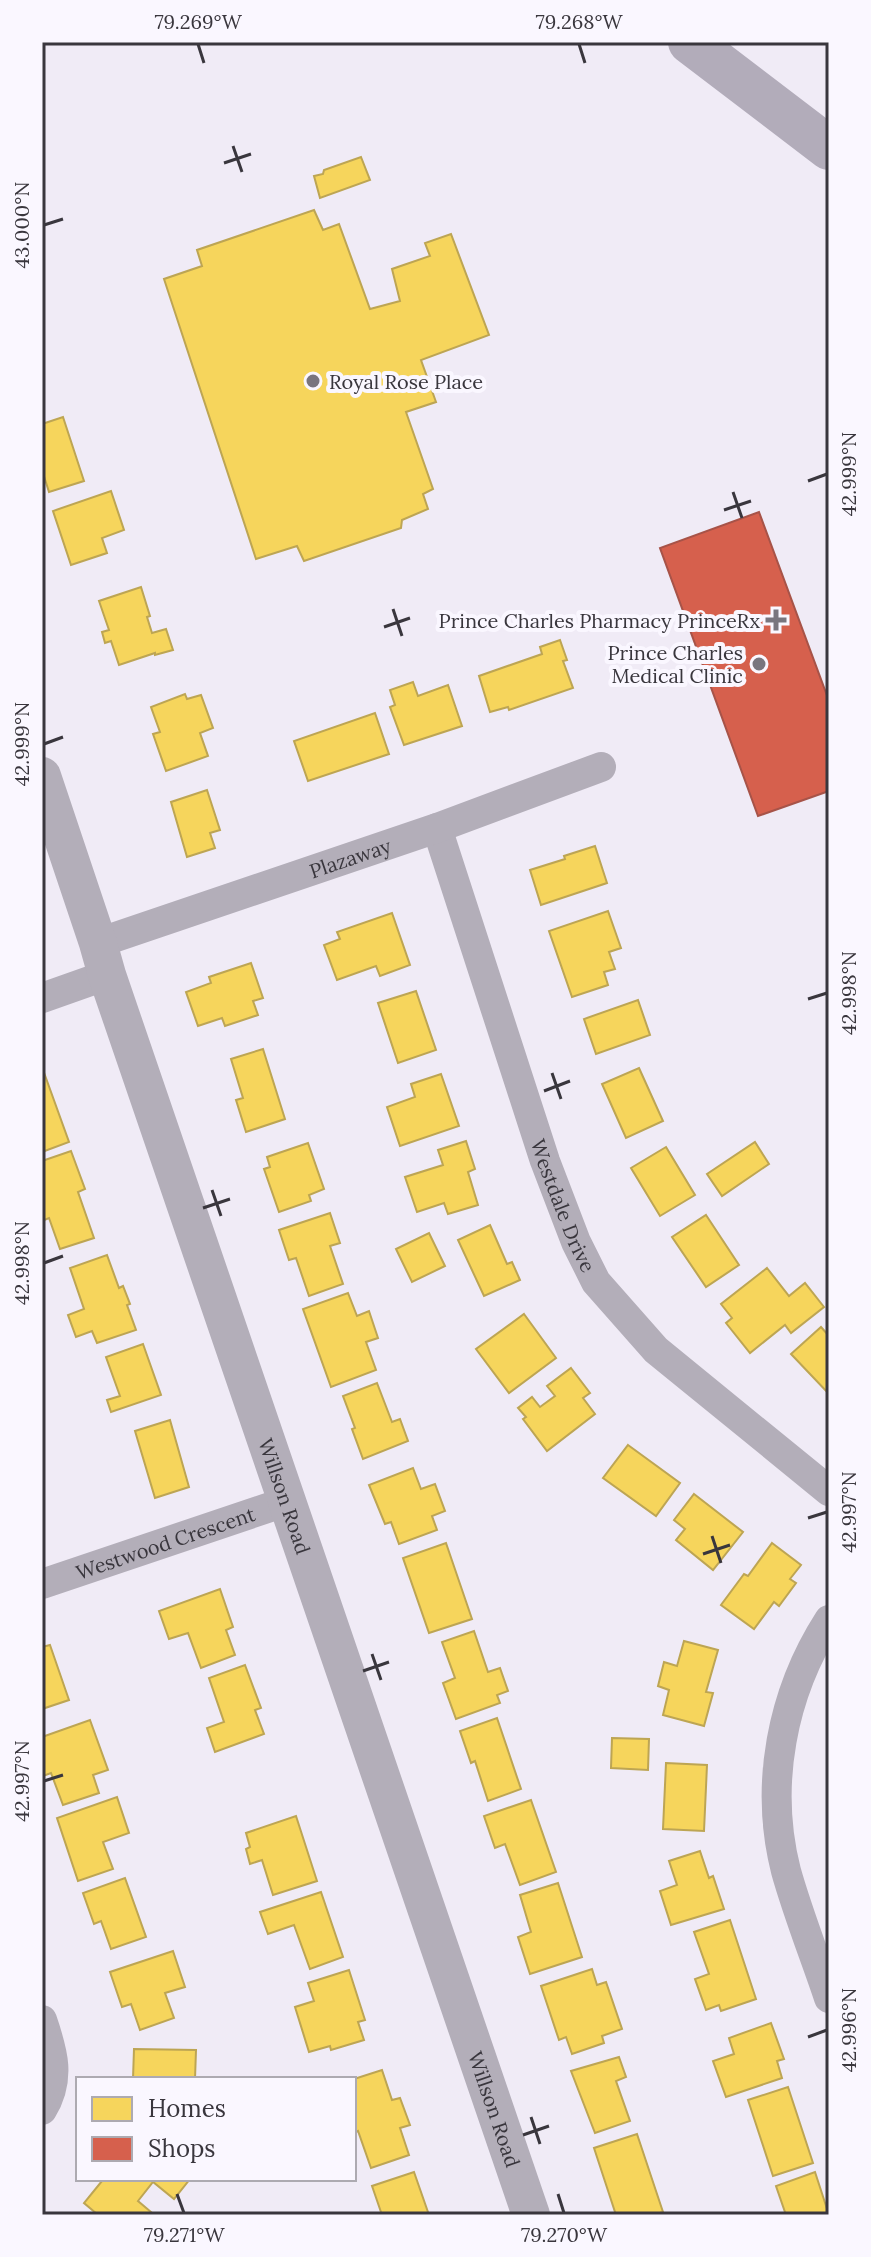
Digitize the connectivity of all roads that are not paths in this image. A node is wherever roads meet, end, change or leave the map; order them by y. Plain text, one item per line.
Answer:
1 (690, 42) edge
2 (829, 148) edge
3 (601, 767) dead end
4 (42, 776) edge
5 (437, 828) junction
6 (103, 959) junction
7 (42, 998) edge
8 (829, 1491) edge
9 (288, 1501) junction
10 (42, 1584) edge
11 (829, 1620) edge
12 (829, 1998) edge
13 (42, 2020) edge
14 (42, 2110) edge
15 (531, 2215) edge

1 - 2 main road
3 - 5 street, Plazaway
4 - 6 street, Willson Road
5 - 6 street, Plazaway
5 - 8 street, Westdale Drive
6 - 7 street, Plazaway
6 - 9 street, Willson Road
9 - 10 street, Westwood Crescent
9 - 15 street, Willson Road
11 - 12 street
13 - 14 street

